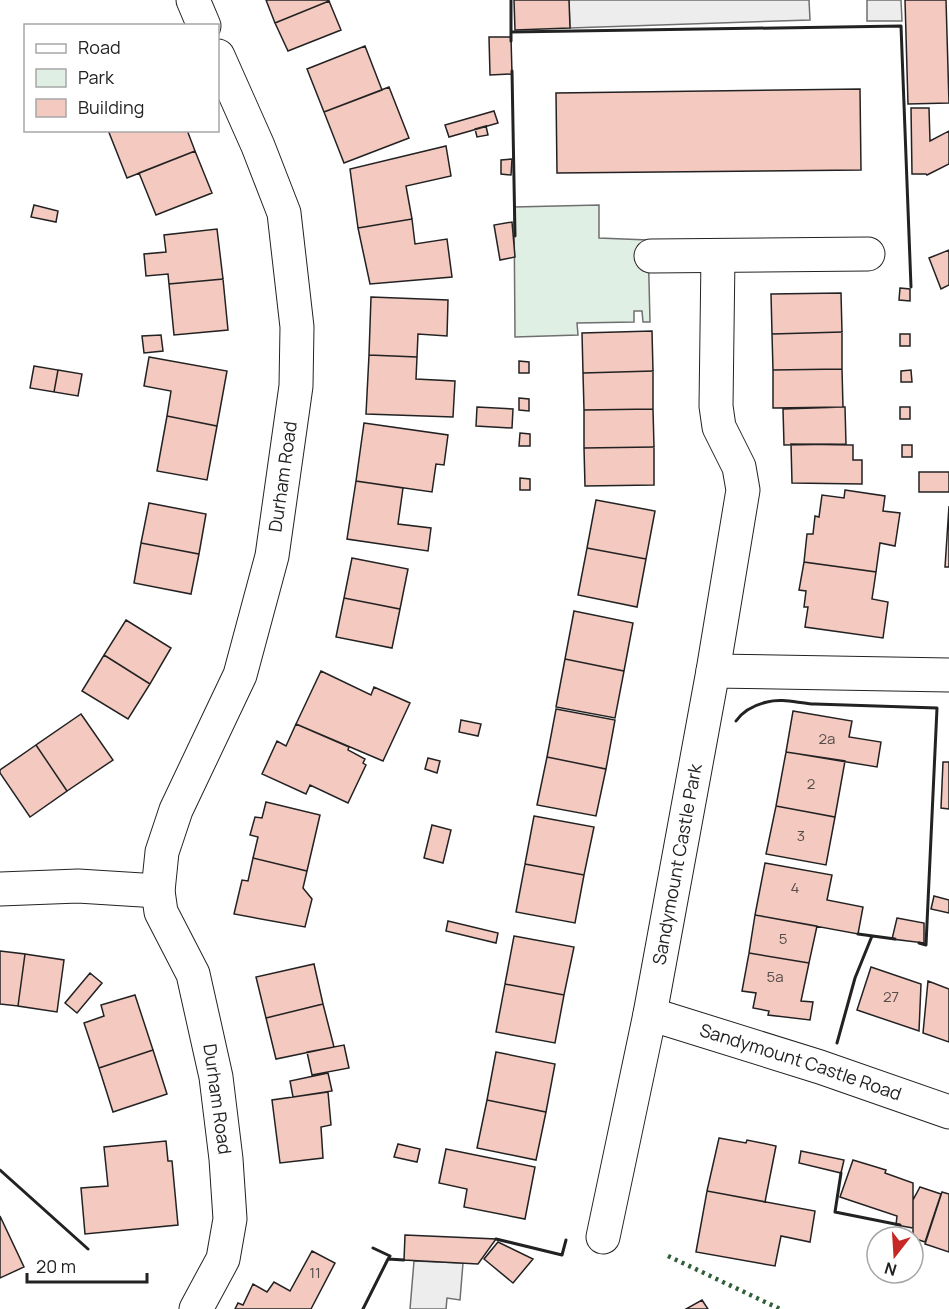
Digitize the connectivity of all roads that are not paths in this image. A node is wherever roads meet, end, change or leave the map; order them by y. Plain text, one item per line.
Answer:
1 (193, 0) edge
2 (203, 24) edge
3 (219, 58) edge
4 (868, 254) dead end
5 (651, 256) dead end
6 (718, 256) junction
7 (713, 671) junction
8 (949, 675) edge
9 (0, 889) edge
10 (158, 891) junction
11 (650, 1014) junction
12 (949, 1112) edge
13 (603, 1237) dead end
14 (196, 1309) edge

1 - 2 street
3 - 10 street, Durham Road
4 - 6 street
5 - 6 street
6 - 7 street, Sandymount Castle Park
7 - 8 street
7 - 11 street, Sandymount Castle Park
9 - 10 street
10 - 14 street, Durham Road
11 - 12 street, Sandymount Castle Road
11 - 13 street, Sandymount Castle Park

